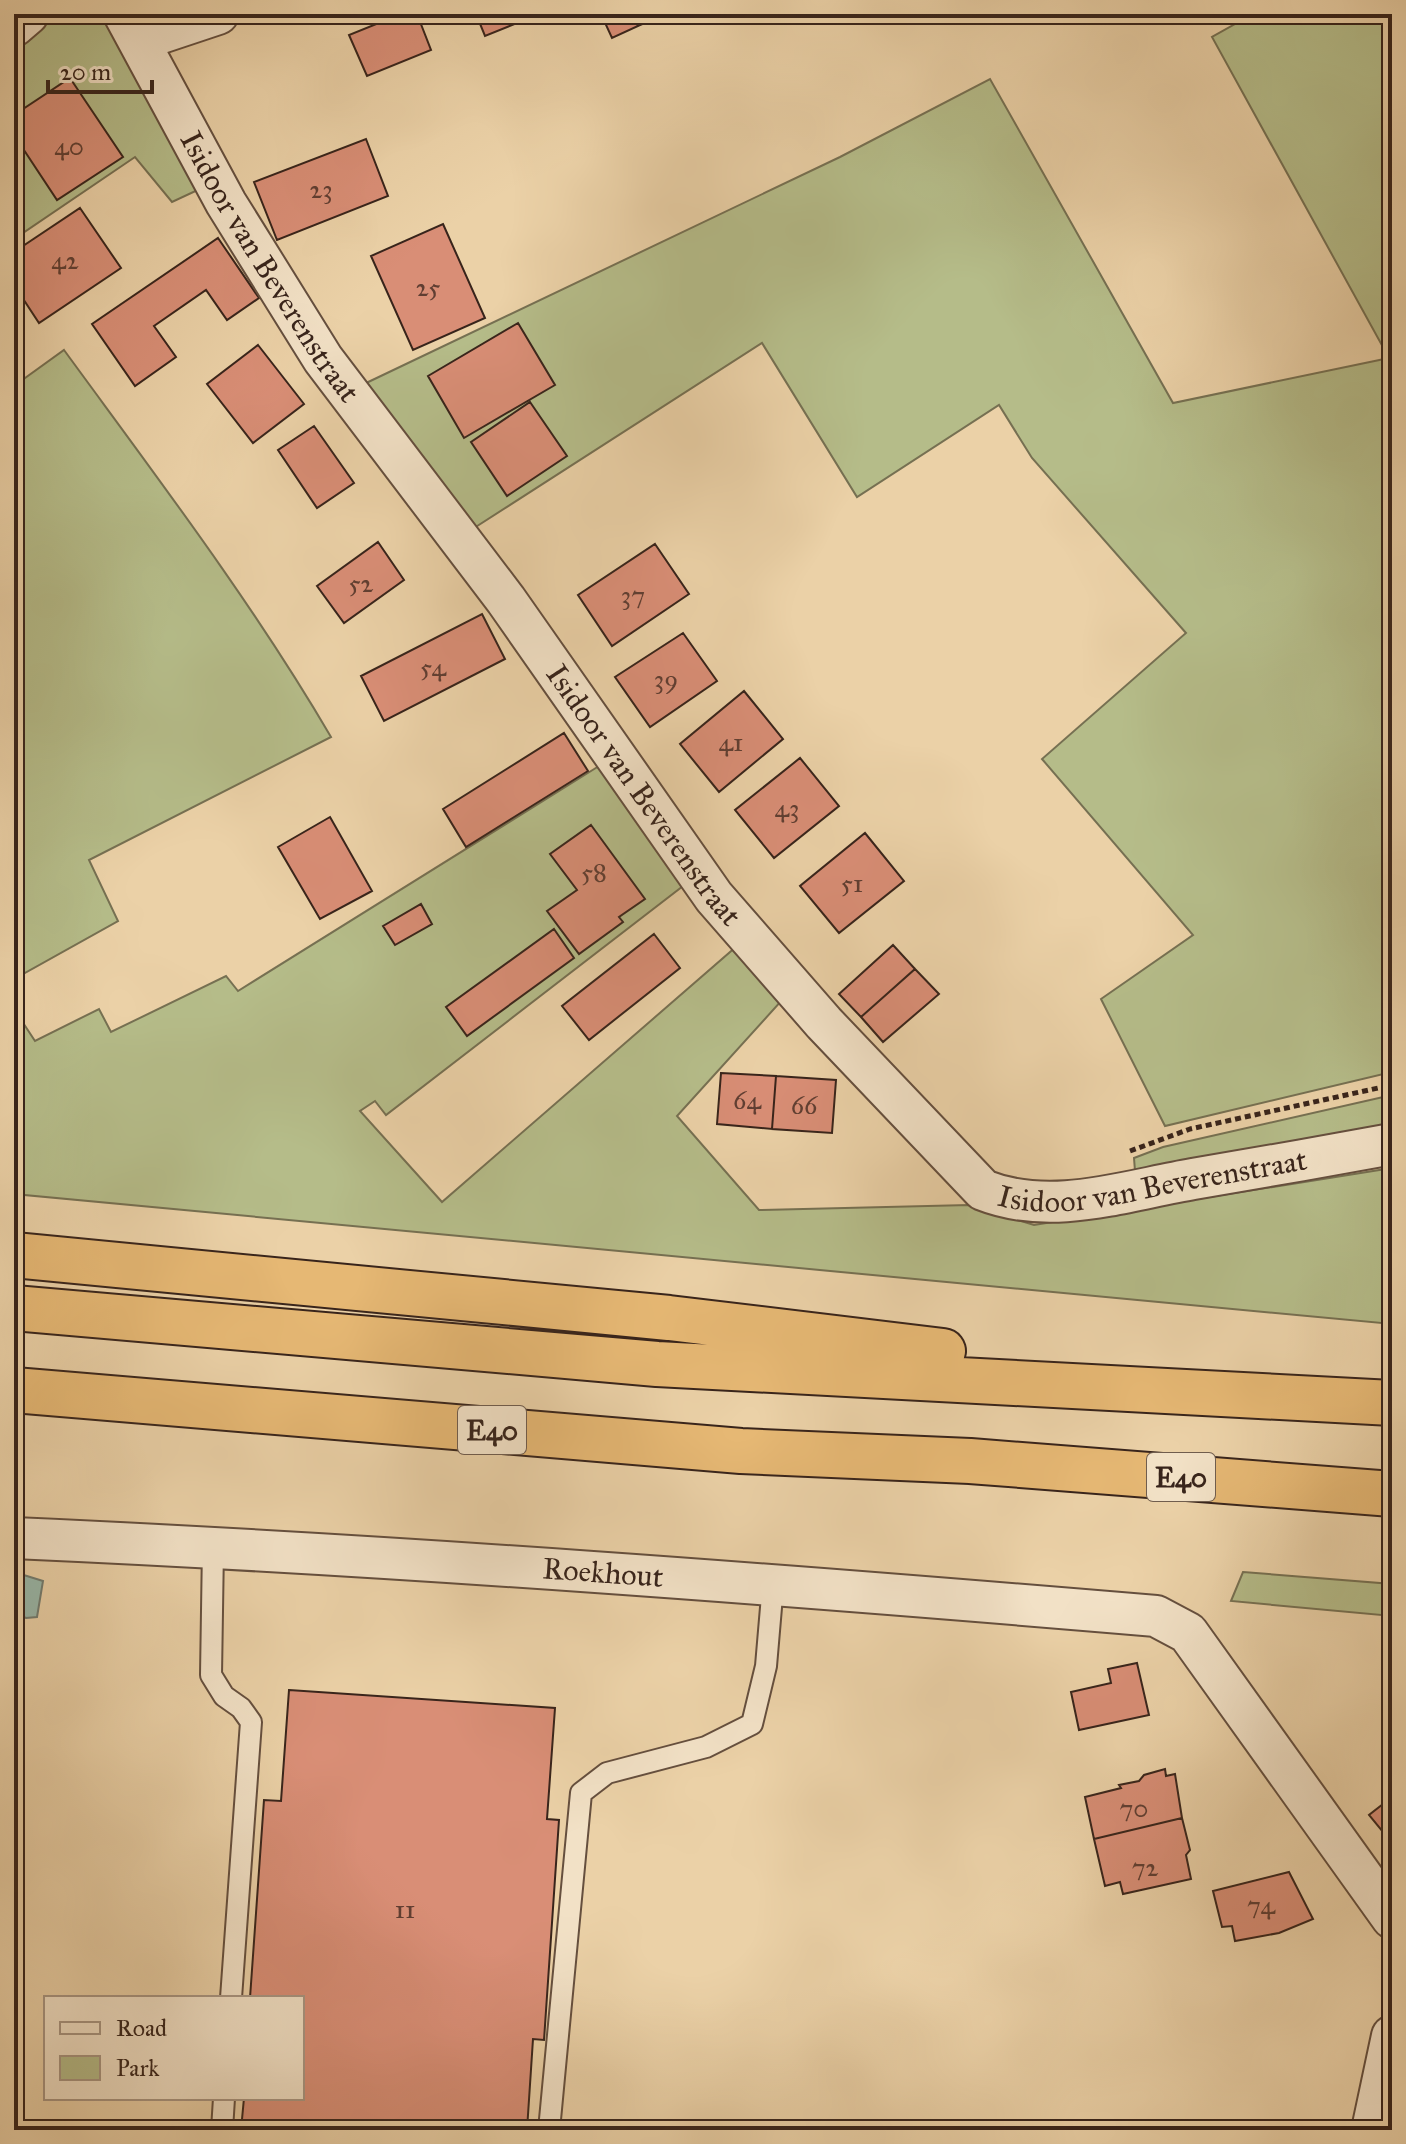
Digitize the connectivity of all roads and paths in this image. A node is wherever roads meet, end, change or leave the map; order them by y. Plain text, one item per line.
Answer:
1 (28, 14) edge
2 (218, 14) edge
3 (14, 26) edge
4 (132, 27) edge
5 (1392, 1085) edge
6 (1392, 1144) edge
7 (1101, 1198) junction
8 (14, 1255) edge
9 (14, 1308) edge
10 (14, 1390) edge
11 (1300, 1396) junction
12 (1392, 1403) edge
13 (1392, 1494) edge
14 (14, 1538) edge
15 (213, 1547) junction
16 (773, 1584) junction
17 (1392, 1918) edge
18 (231, 1996) edge
19 (1392, 2036) edge
20 (224, 2100) edge
21 (222, 2130) edge
22 (549, 2130) edge
23 (1372, 2130) edge

1 - 3 street
2 - 4 street
4 - 7 street, Isidoor van Beverenstraat
5 - 7 path
6 - 7 street, Isidoor van Beverenstraat
8 - 11 highway
9 - 11 highway
10 - 13 highway, E40
11 - 12 highway
14 - 15 street, Roekhout
15 - 16 street, Roekhout
15 - 18 lane
16 - 17 street, Roekhout
16 - 22 lane
19 - 23 street
20 - 21 lane

